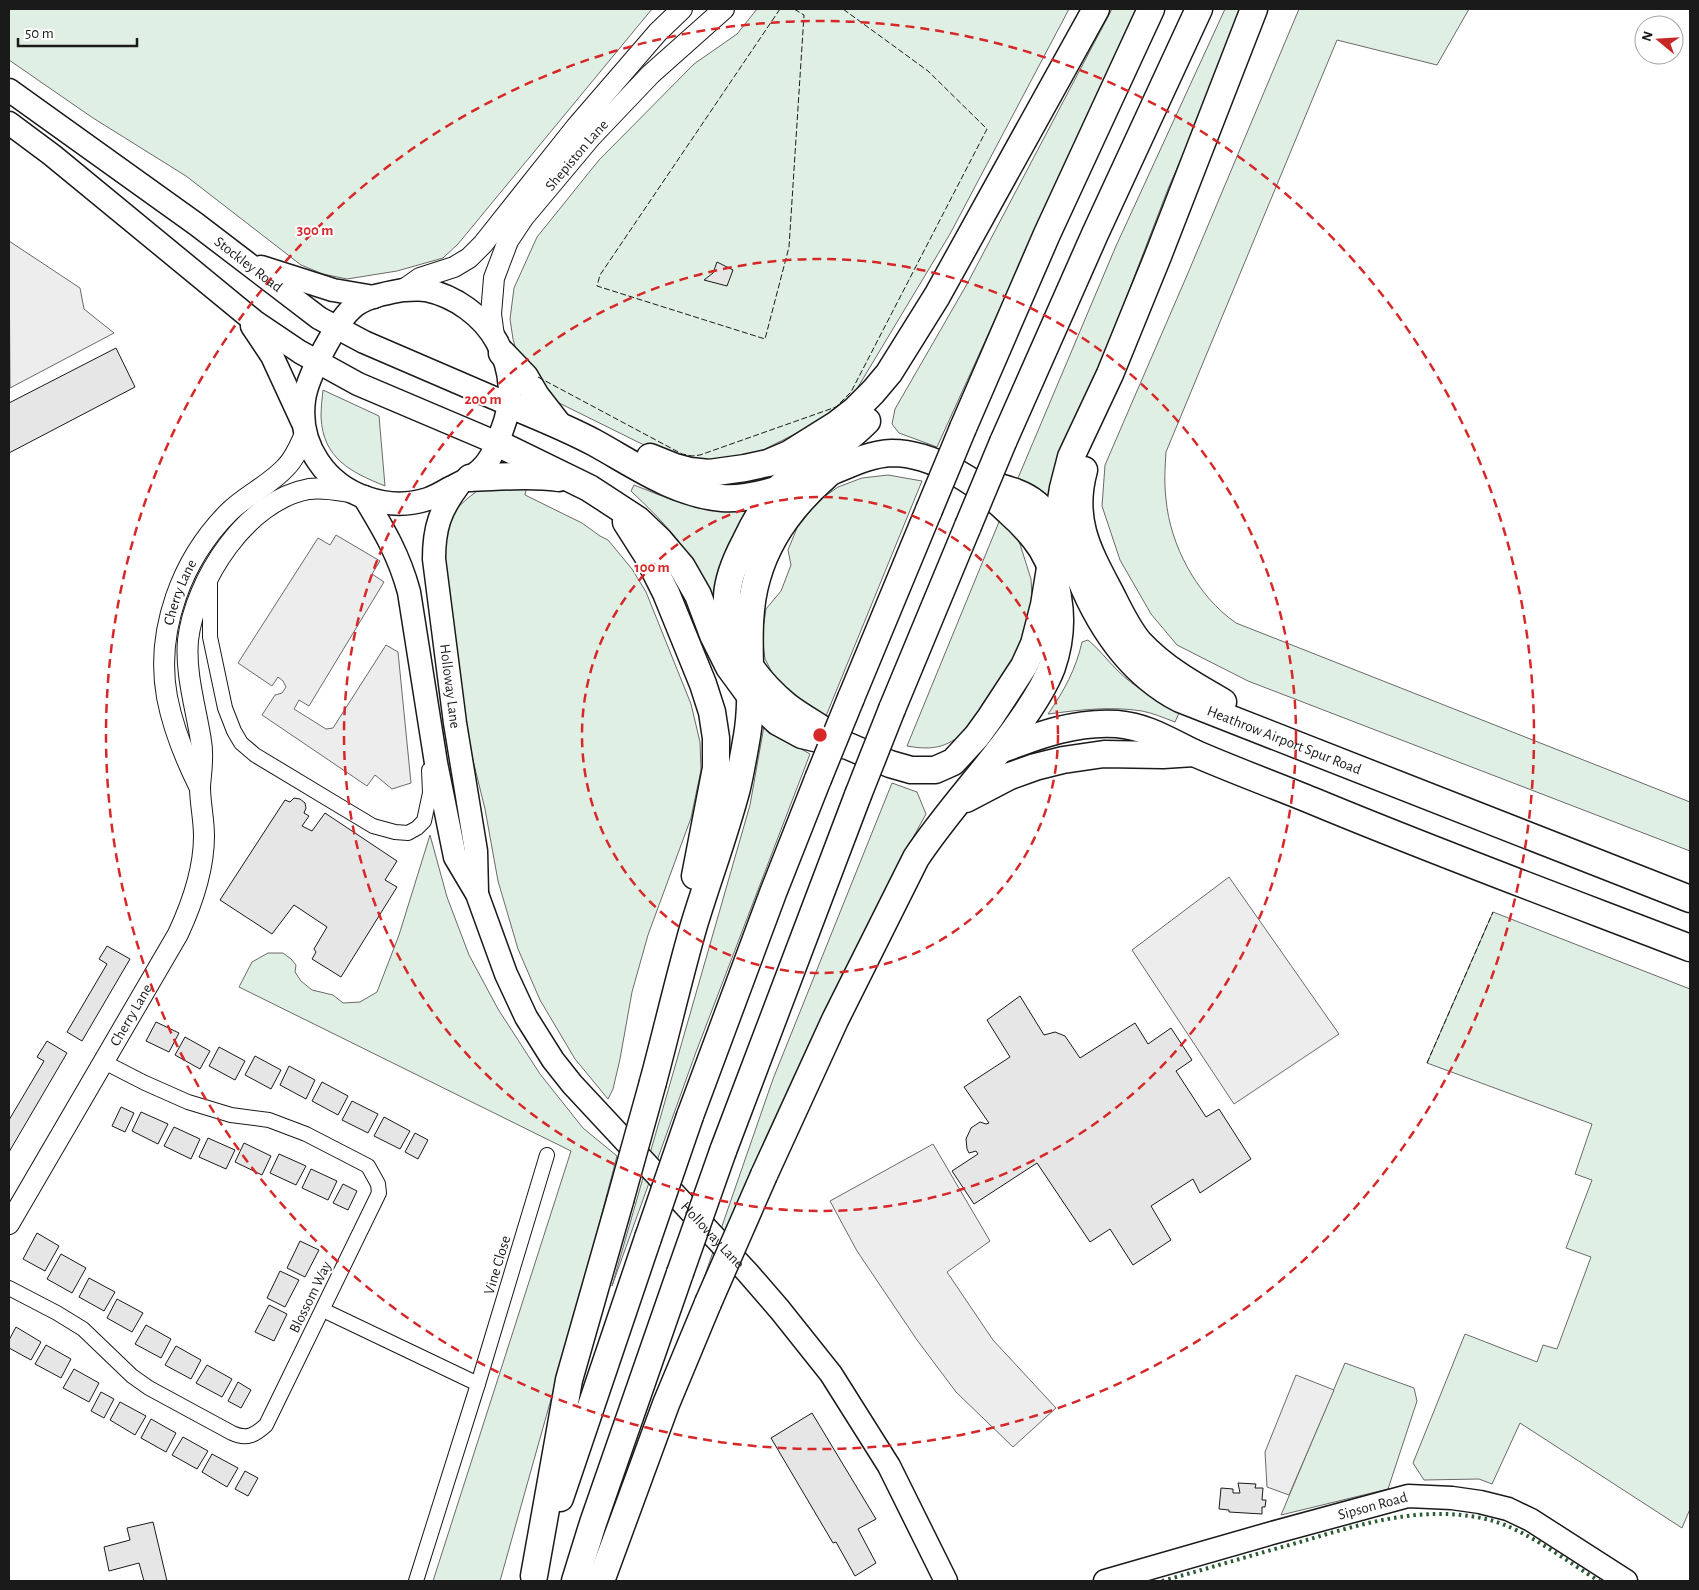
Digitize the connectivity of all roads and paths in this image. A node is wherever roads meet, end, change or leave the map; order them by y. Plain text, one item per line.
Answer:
1 (682, 9) edge
2 (724, 9) edge
3 (1096, 9) edge
4 (1151, 9) edge
5 (1199, 9) edge
6 (1254, 9) edge
7 (9, 90) edge
8 (9, 123) edge
9 (241, 260) junction
10 (403, 290) junction
11 (937, 296) junction
12 (374, 297) junction
13 (232, 304) junction
14 (337, 328) junction
15 (498, 344) junction
16 (318, 363) junction
17 (1110, 374) junction
18 (508, 404) junction
19 (559, 426) junction
20 (304, 429) junction
21 (594, 442) junction
22 (497, 443) junction
23 (832, 471) junction
24 (965, 477) junction
25 (465, 481) junction
26 (577, 481) junction
27 (779, 488) junction
28 (357, 495) junction
29 (614, 504) junction
30 (1056, 529) junction
31 (1050, 564) junction
32 (211, 571) junction
33 (751, 668) junction
34 (426, 690) junction
35 (752, 698) junction
36 (848, 746) junction
37 (1302, 747) junction
38 (1001, 749) junction
39 (1194, 752) junction
40 (953, 762) junction
41 (200, 788) junction
42 (955, 805) junction
43 (477, 894) junction
44 (1690, 899) edge
45 (694, 925) junction
46 (1690, 948) edge
47 (102, 1062) junction
48 (547, 1155) dead end
49 (9, 1224) edge
50 (9, 1288) edge
51 (323, 1310) junction
52 (478, 1384) junction
53 (533, 1579) edge
54 (416, 1581) edge
55 (575, 1581) edge
56 (600, 1581) edge
57 (946, 1581) edge
58 (1104, 1581) edge
59 (1626, 1581) edge

1 - 10 street, Shepiston Lane
2 - 15 street, Shepiston Lane
3 - 11 highway
4 - 53 highway, bridge
5 - 55 highway, bridge
6 - 17 highway
7 - 9 main road, Stockley Road
8 - 13 main road
9 - 12 main road
9 - 14 main road, Stockley Road
10 - 12 main road
10 - 15 main road
11 - 21 highway
11 - 27 highway
12 - 14 main road
13 - 16 main road
13 - 20 main road
14 - 16 main road
14 - 18 main road, Stockley Road
15 - 18 main road
15 - 19 highway
16 - 20 main road
16 - 22 main road
17 - 30 highway
17 - 37 highway
18 - 19 highway
18 - 22 main road
19 - 21 highway
20 - 28 main road
20 - 41 street, Cherry Lane
21 - 27 highway
22 - 25 main road
22 - 26 highway
23 - 24 highway
23 - 27 highway
23 - 33 highway
24 - 30 highway, Heathrow Airport Spur Road
24 - 31 highway
25 - 26 highway
25 - 28 main road
25 - 43 main road, Holloway Lane
26 - 29 highway
27 - 33 highway
28 - 32 street, Cherry Lane
28 - 34 main road, Holloway Lane
29 - 35 highway
29 - 45 highway
30 - 31 highway
30 - 37 highway, Heathrow Airport Spur Road
31 - 38 highway
31 - 40 highway
32 - 34 street
32 - 41 street, Cherry Lane
33 - 35 highway
33 - 36 highway
34 - 43 main road, Holloway Lane
35 - 36 highway
35 - 45 highway
36 - 40 highway
37 - 44 highway, Heathrow Airport Spur Road
38 - 39 highway
38 - 40 highway
38 - 42 highway
39 - 42 highway
39 - 46 highway
41 - 47 street, Cherry Lane
42 - 56 highway, bridge
43 - 57 main road, Holloway Lane
45 - 53 highway, bridge
47 - 49 street, Cherry Lane
47 - 51 street, Blossom Way
48 - 52 street, Vine Close
50 - 51 street, Blossom Way
51 - 52 street
52 - 54 street, Vine Close
58 - 59 main road, Sipson Road

